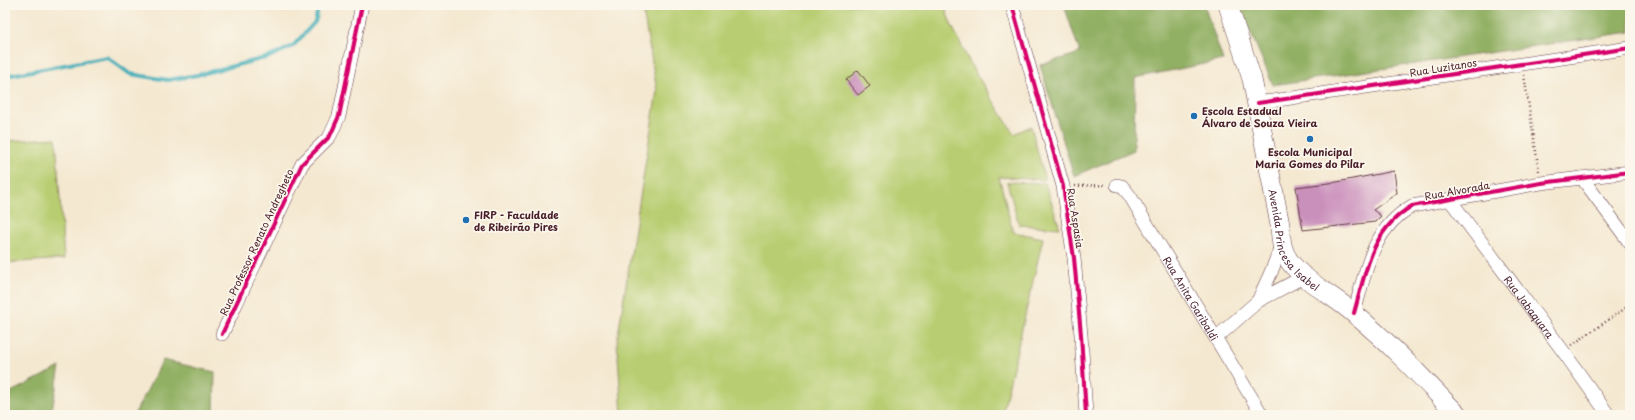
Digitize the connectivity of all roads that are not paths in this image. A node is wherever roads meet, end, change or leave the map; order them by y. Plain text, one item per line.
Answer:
1 (362, 5) edge
2 (1012, 5) edge
3 (1228, 5) edge
4 (1630, 48) edge
5 (1258, 103) junction
6 (1630, 172) edge
7 (1582, 178) junction
8 (1117, 185) road end
9 (1450, 200) junction
10 (1630, 243) edge
11 (1281, 246) junction
12 (1303, 277) junction
13 (1258, 301) junction
14 (1354, 313) junction
15 (222, 334) dead end
16 (1216, 338) junction
17 (1607, 414) dead end
18 (1086, 415) edge
19 (1262, 415) edge
20 (1458, 415) edge

1 - 15 street, Rua Professor Renato Andregheto
2 - 18 street, Rua Aspasia
3 - 5 main road, Avenida Princesa Isabel
4 - 5 street, Rua Luzitanos
5 - 11 main road, Avenida Princesa Isabel
6 - 7 street, Rua Alvorada
7 - 9 street, Rua Alvorada
7 - 10 street
8 - 16 street, Rua Anita Garibaldi
9 - 14 street, Rua Alvorada
9 - 17 street, Rua Jabaquara
11 - 12 main road, Avenida Princesa Isabel
11 - 13 street
12 - 13 street
12 - 14 main road, Avenida Princesa Isabel
13 - 16 street
14 - 20 main road, Avenida Princesa Isabel
16 - 19 street, Rua Anita Garibaldi

